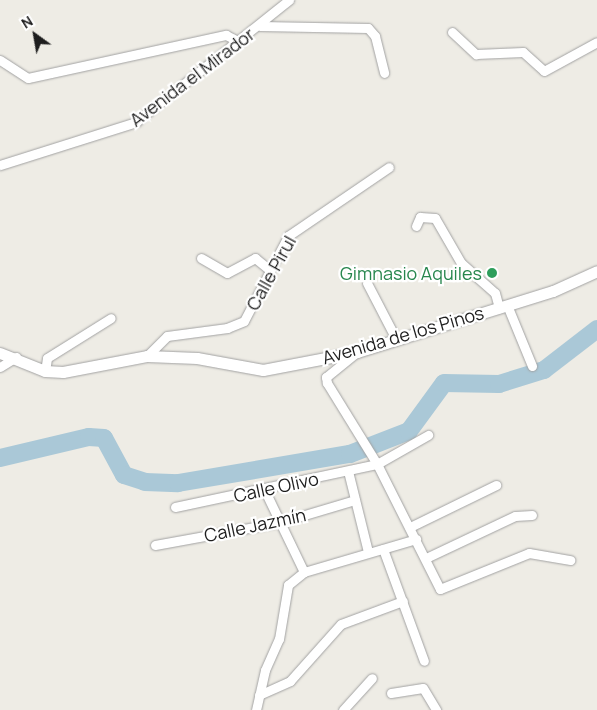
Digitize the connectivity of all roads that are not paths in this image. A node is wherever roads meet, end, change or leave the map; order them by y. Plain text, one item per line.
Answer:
1 (289, 0) edge
2 (260, 26) junction
3 (452, 32) dead end
4 (240, 42) junction
5 (597, 42) edge
6 (0, 60) edge
7 (384, 73) dead end
8 (0, 164) edge
9 (389, 167) dead end
10 (416, 226) dead end
11 (201, 258) dead end
12 (270, 270) junction
13 (597, 271) edge
14 (367, 283) dead end
15 (503, 307) junction
16 (111, 318) dead end
17 (396, 339) junction
18 (357, 352) junction
19 (0, 353) edge
20 (147, 356) junction
21 (17, 357) junction
22 (532, 366) dead end
23 (0, 367) edge
24 (46, 372) junction
25 (428, 435) dead end
26 (378, 466) junction
27 (348, 471) junction
28 (496, 485) dead end
29 (265, 491) junction
30 (355, 500) junction
31 (175, 507) dead end
32 (532, 515) dead end
33 (281, 522) junction
34 (410, 527) junction
35 (416, 539) junction
36 (155, 545) dead end
37 (383, 549) junction
38 (368, 552) junction
39 (426, 558) junction
40 (570, 560) dead end
41 (304, 572) junction
42 (403, 601) junction
43 (424, 661) dead end
44 (372, 678) dead end
45 (391, 693) dead end
46 (259, 695) junction
47 (256, 710) edge
48 (343, 710) edge
49 (436, 710) edge

1 - 2 street, Avenida el Mirador
2 - 4 street, Avenida el Mirador
2 - 7 street
3 - 5 street
4 - 6 street
4 - 8 street, Avenida el Mirador
9 - 12 street, Calle Pirul
10 - 15 street
11 - 12 street
12 - 20 street, Calle Pirul
13 - 15 street, Avenida de los Pinos
14 - 17 street
15 - 17 street, Avenida de los Pinos
15 - 22 street
16 - 24 street
17 - 18 street, Avenida de los Pinos
18 - 20 street, Avenida de los Pinos
18 - 26 street
19 - 21 street
20 - 24 street, Avenida de los Pinos
21 - 23 street
21 - 24 street
25 - 26 street, Calle Olivo
26 - 27 street, Calle Olivo
26 - 34 street
27 - 29 street, Calle Olivo
27 - 30 street
28 - 34 street
29 - 31 street, Calle Olivo
29 - 33 street
30 - 33 street, Calle Jazmín
30 - 38 street
32 - 39 street
33 - 36 street, Calle Jazmín
33 - 41 street
34 - 35 street
35 - 37 street
35 - 39 street
37 - 38 street
37 - 42 street
38 - 41 street
39 - 40 street
41 - 46 street
42 - 43 street
42 - 46 street
44 - 48 street
45 - 49 street
46 - 47 street

